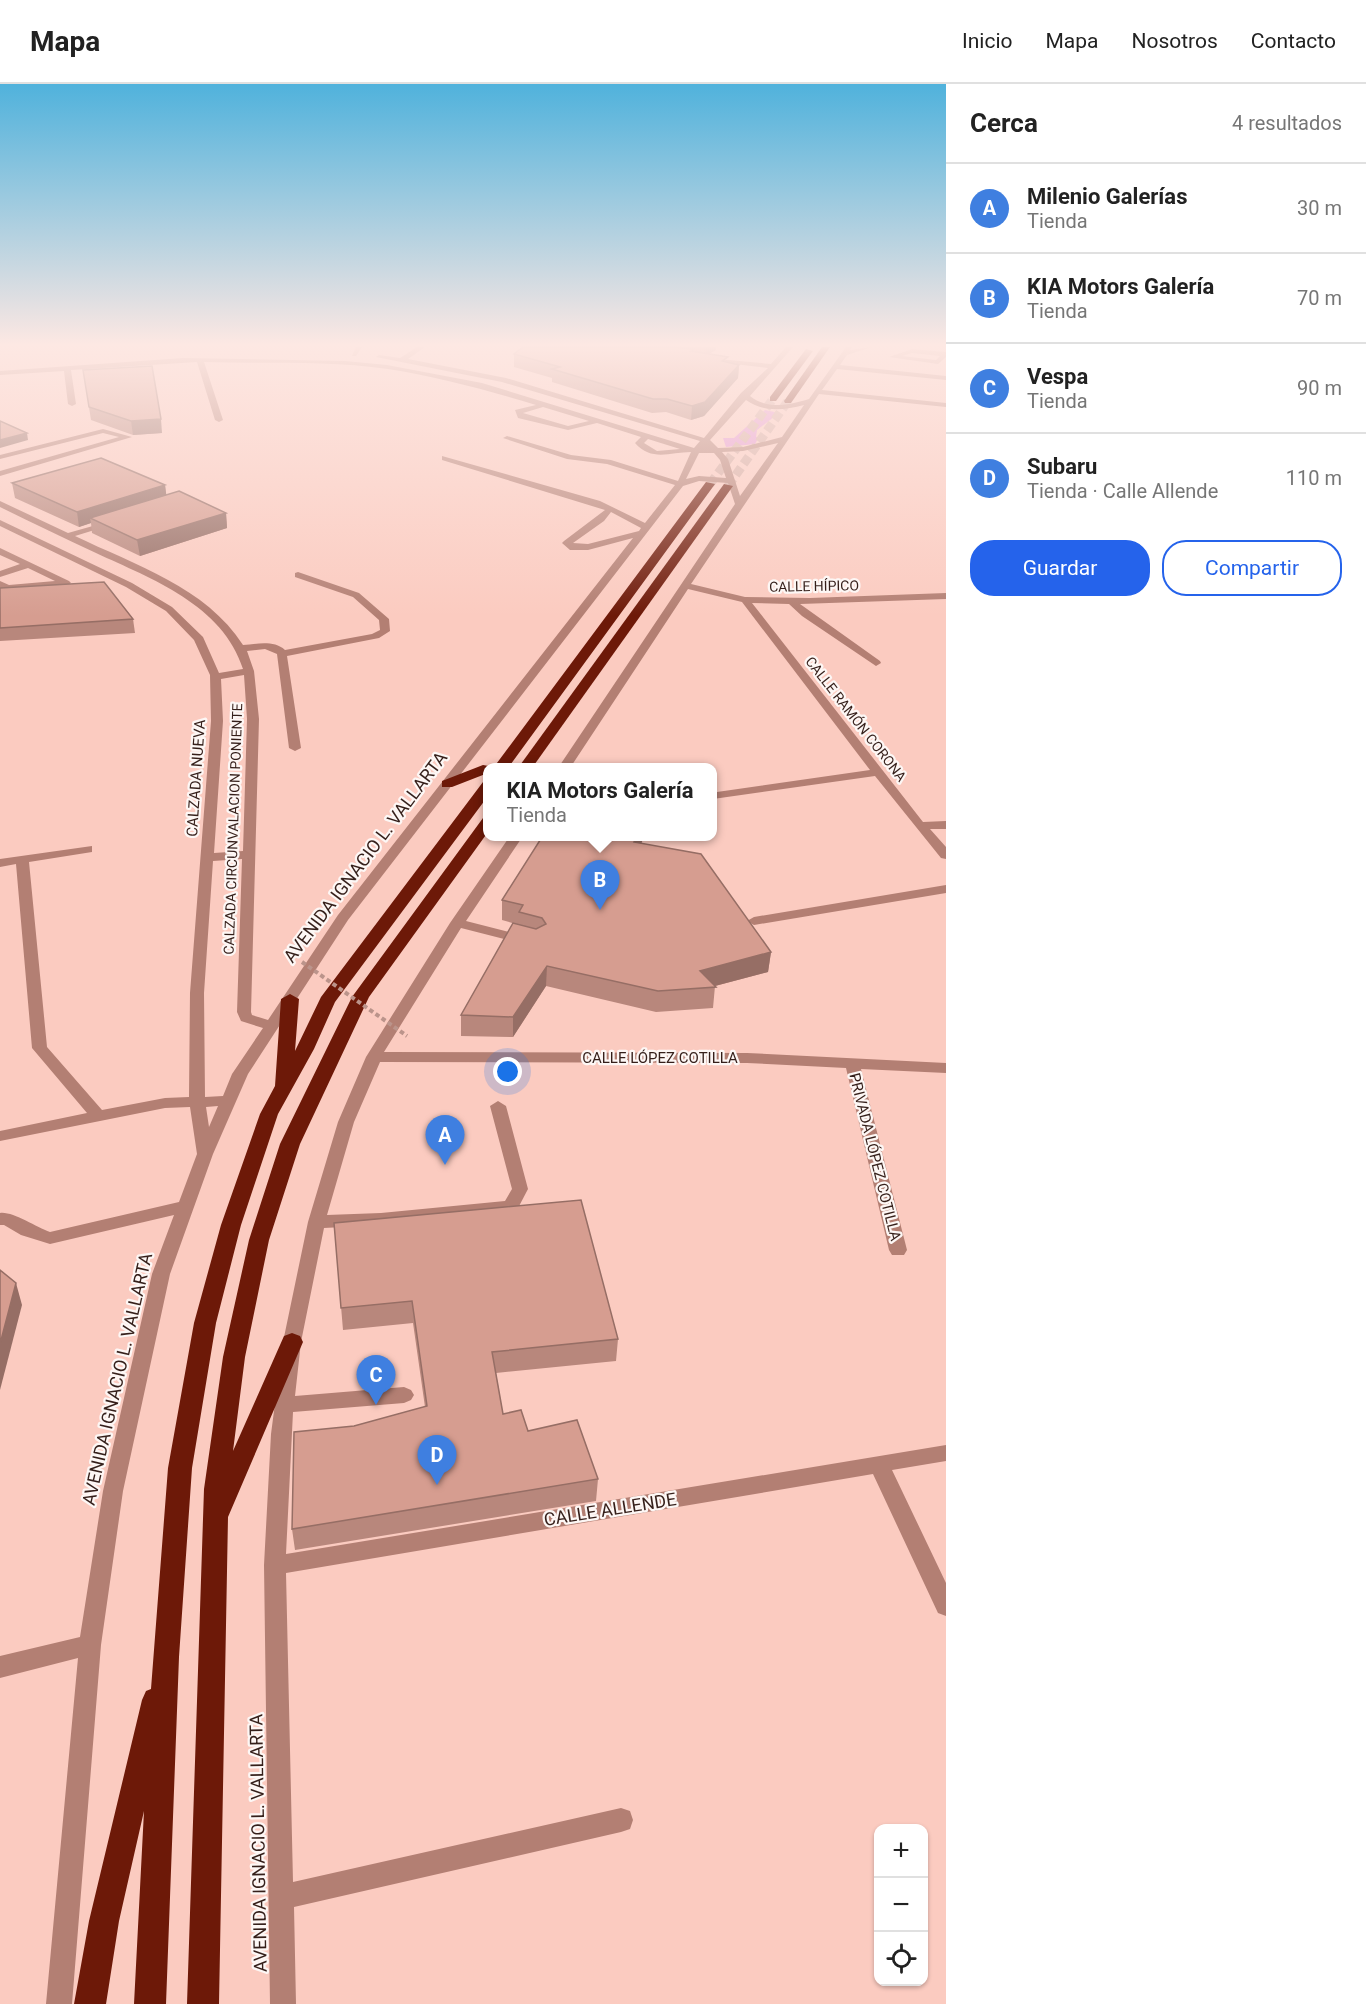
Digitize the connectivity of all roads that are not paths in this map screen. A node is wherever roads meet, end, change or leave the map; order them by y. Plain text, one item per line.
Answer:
1 (647, 436) edge
2 (81, 437) edge
3 (126, 437) edge
4 (649, 437) edge
5 (692, 437) edge
6 (711, 437) edge
7 (507, 438) dead end
8 (785, 439) joint
9 (707, 441) junction
10 (718, 451) junction
11 (693, 453) junction
12 (0, 457) edge
13 (446, 458) dead end
14 (0, 474) edge
15 (680, 484) junction
16 (710, 484) tunnel mouth
17 (730, 484) junction
18 (0, 504) edge
19 (739, 504) junction
20 (609, 510) junction
21 (3, 527) edge
22 (644, 531) junction
23 (68, 536) junction
24 (80, 542) junction
25 (0, 551) edge
26 (28, 565) junction
27 (0, 574) edge
28 (298, 575) dead end
29 (0, 584) edge
30 (684, 585) junction
31 (946, 596) edge
32 (745, 600) junction
33 (792, 601) junction
34 (239, 649) junction
35 (282, 654) junction
36 (876, 663) dead end
37 (249, 671) junction
38 (215, 677) junction
39 (295, 748) dead end
40 (504, 763) edge
41 (531, 763) edge
42 (567, 763) edge
43 (483, 770) edge
44 (878, 772) junction
45 (447, 784) junction
46 (483, 792) edge
47 (717, 796) dead end
48 (946, 825) edge
49 (920, 826) junction
50 (483, 827) edge
51 (514, 841) edge
52 (88, 849) dead end
53 (248, 855) junction
54 (946, 855) edge
55 (207, 857) junction
56 (22, 859) junction
57 (0, 863) edge
58 (946, 889) edge
59 (754, 921) dead end
60 (457, 923) junction
61 (536, 943) edge
62 (290, 999) junction
63 (272, 1026) junction
64 (374, 1057) junction
65 (852, 1063) junction
66 (946, 1068) edge
67 (282, 1090) junction
68 (197, 1101) junction
69 (228, 1101) junction
70 (498, 1106) dead end
71 (98, 1116) junction
72 (0, 1136) edge
73 (205, 1154) junction
74 (186, 1206) junction
75 (0, 1219) edge
76 (317, 1222) junction
77 (898, 1250) dead end
78 (292, 1342) junction
79 (404, 1395) dead end
80 (284, 1405) junction
81 (946, 1453) edge
82 (879, 1465) junction
83 (217, 1516) junction
84 (275, 1565) junction
85 (946, 1606) edge
86 (90, 1645) junction
87 (166, 1657) junction
88 (0, 1667) edge
89 (621, 1820) dead end
90 (282, 1897) junction
91 (59, 2004) edge
92 (90, 2004) edge
93 (150, 2004) edge
94 (203, 2004) edge
95 (284, 2004) edge

1 - 11 street
2 - 12 street
3 - 14 street
4 - 11 street
5 - 9 street
6 - 9 street
7 - 15 street
8 - 10 street
8 - 19 street
9 - 10 street
9 - 11 street
10 - 11 street
10 - 17 street
11 - 15 street, AVENIDA IGNACIO L. VALLARTA
13 - 20 street
15 - 17 street
15 - 22 street, AVENIDA IGNACIO L. VALLARTA
16 - 40 highway
17 - 19 street
17 - 41 highway
18 - 23 street, CALZADA CIRCUNVALACION PONIENTE
19 - 30 street
20 - 22 street
20 - 22 street
21 - 38 street, CALZADA NUEVA
22 - 45 street, AVENIDA IGNACIO L. VALLARTA
23 - 24 street, CALZADA CIRCUNVALACION PONIENTE
23 - 24 street
24 - 34 street, CALZADA CIRCUNVALACION PONIENTE
25 - 26 street
26 - 27 street
26 - 29 street
28 - 35 street
30 - 32 street, CALLE HÍPICO
30 - 42 street
31 - 33 street, CALLE HÍPICO
32 - 33 street, CALLE HÍPICO
32 - 44 street, CALLE RAMÓN CORONA
33 - 36 street
34 - 35 street
34 - 37 street, CALZADA CIRCUNVALACION PONIENTE
35 - 39 street
37 - 38 street
37 - 53 street, CALZADA CIRCUNVALACION PONIENTE
38 - 55 street, CALZADA NUEVA
43 - 45 highway
44 - 47 street
44 - 49 street, CALLE RAMÓN CORONA
45 - 62 street, AVENIDA IGNACIO L. VALLARTA
46 - 67 highway
48 - 49 street
49 - 54 street, CALLE RAMÓN CORONA
50 - 83 highway
51 - 60 street, AVENIDA IGNACIO L. VALLARTA
52 - 56 street
53 - 55 street
53 - 63 street, CALZADA CIRCUNVALACION PONIENTE
55 - 68 street, CALZADA NUEVA
56 - 57 street
56 - 71 street
58 - 59 street
60 - 61 street
60 - 64 street, AVENIDA IGNACIO L. VALLARTA
62 - 63 street, AVENIDA IGNACIO L. VALLARTA
62 - 67 highway
63 - 69 street, AVENIDA IGNACIO L. VALLARTA
64 - 65 street, CALLE LÓPEZ COTILLA
64 - 76 street, AVENIDA IGNACIO L. VALLARTA
65 - 66 street, CALLE LÓPEZ COTILLA
65 - 77 street, PRIVADA LÓPEZ COTILLA
67 - 87 highway
68 - 69 street
68 - 71 street
68 - 73 street, CALZADA NUEVA
69 - 73 street, AVENIDA IGNACIO L. VALLARTA
70 - 76 street
71 - 72 street
73 - 74 street, AVENIDA IGNACIO L. VALLARTA
74 - 75 street
74 - 86 street, AVENIDA IGNACIO L. VALLARTA
76 - 78 street, AVENIDA IGNACIO L. VALLARTA
78 - 80 street, AVENIDA IGNACIO L. VALLARTA
78 - 83 highway
79 - 80 street
80 - 84 street, AVENIDA IGNACIO L. VALLARTA
81 - 82 street, CALLE ALLENDE
82 - 84 street, CALLE ALLENDE
82 - 85 street
83 - 94 highway
84 - 90 street, AVENIDA IGNACIO L. VALLARTA
86 - 88 street
86 - 91 street, AVENIDA IGNACIO L. VALLARTA
87 - 92 highway
87 - 93 highway
89 - 90 street
90 - 95 street, AVENIDA IGNACIO L. VALLARTA

